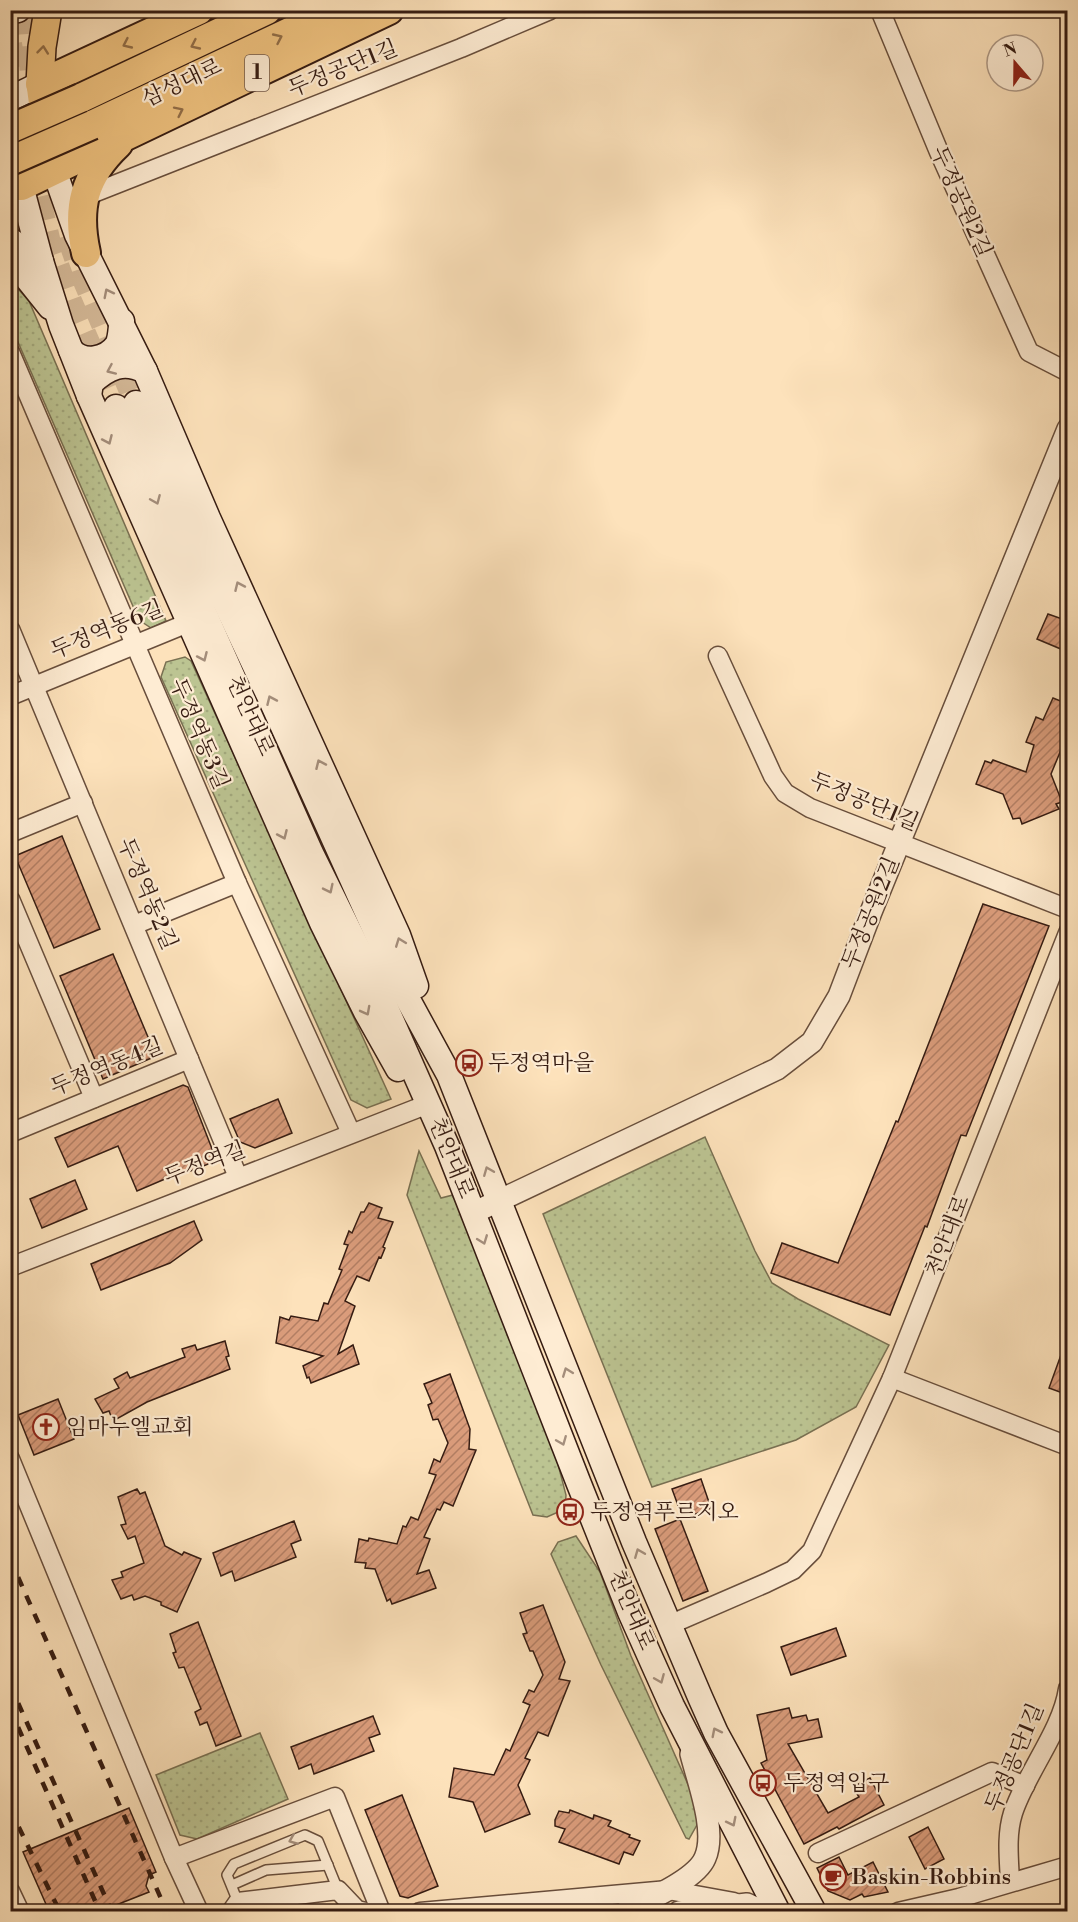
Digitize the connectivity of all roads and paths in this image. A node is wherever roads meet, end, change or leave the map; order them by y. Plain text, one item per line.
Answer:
1 (18, 10) edge
2 (48, 10) edge
3 (199, 10) edge
4 (267, 10) edge
5 (336, 10) edge
6 (389, 10) edge
7 (550, 10) edge
8 (880, 10) edge
9 (10, 11) edge
10 (40, 84) junction
11 (10, 99) edge
12 (10, 129) edge
13 (126, 136) junction
14 (10, 140) edge
15 (54, 170) junction
16 (14, 179) edge
17 (86, 196) junction
18 (10, 240) edge
19 (86, 253) junction
20 (41, 261) junction
21 (10, 266) edge
22 (122, 321) junction
23 (62, 325) junction
24 (71, 350) junction
25 (10, 352) edge
26 (145, 371) junction
27 (1068, 372) edge
28 (88, 396) junction
29 (1068, 429) edge
30 (188, 623) junction
31 (10, 629) edge
32 (135, 644) junction
33 (718, 656) dead end
34 (34, 686) junction
35 (10, 696) edge
36 (83, 803) junction
37 (10, 833) edge
38 (899, 843) junction
39 (237, 883) junction
40 (10, 899) edge
41 (1068, 909) edge
42 (134, 925) junction
43 (1068, 933) edge
44 (189, 1059) junction
45 (449, 1075) junction
46 (94, 1098) junction
47 (418, 1108) junction
48 (351, 1133) junction
49 (10, 1134) edge
50 (447, 1146) junction
51 (238, 1177) junction
52 (500, 1200) junction
53 (473, 1213) junction
54 (10, 1267) edge
55 (892, 1378) junction
56 (1068, 1446) edge
57 (10, 1459) edge
58 (669, 1625) junction
59 (1068, 1689) edge
60 (686, 1733) junction
61 (1025, 1786) junction
62 (818, 1853) dead end
63 (174, 1858) junction
64 (328, 1865) junction
65 (1068, 1866) edge
66 (1010, 1882) junction
67 (338, 1890) junction
68 (668, 1890) junction
69 (10, 1891) edge
70 (234, 1900) edge
71 (756, 1908) edge
72 (20, 1911) edge
73 (199, 1911) edge
74 (366, 1911) edge
75 (381, 1911) edge
76 (420, 1911) edge
77 (625, 1911) edge
78 (679, 1911) edge
79 (778, 1911) edge
80 (814, 1911) edge
81 (898, 1911) edge

1 - 9 main road
10 -> 2 main road
3 -> 10 highway
4 -> 12 highway, 삼성대로, bridge
16 -> 5 highway, 삼성대로, bridge
13 -> 6 highway, 1
7 - 17 street, 두정공단1길
8 - 27 street, 두정공원2길
10 - 11 main road
10 - 15 main road
13 - 15 highway, 1
13 - 17 highway
14 - 16 main road
15 - 16 highway, 1
15 - 19 main road
16 - 20 main road
17 - 19 highway
18 - 20 main road
22 -> 19 main road
20 - 23 main road
21 - 23 main road
22 - 24 main road
22 - 26 main road
23 - 24 main road
24 - 28 main road
25 - 32 street, 두정역동3길
26 -> 28 main road
45 -> 26 main road
28 -> 30 main road
29 - 38 street, 두정공원2길
30 - 32 street, 두정역동6길
30 -> 47 main road
31 - 34 street, 두정역동2길
32 - 34 street, 두정역동6길
32 - 39 street, 두정역동3길
33 - 38 street, 두정공단1길
34 - 35 street, 두정역동6길
34 - 36 street, 두정역동2길
36 - 37 street
36 - 42 street, 두정역동2길
38 - 41 street, 두정공단1길
38 - 52 street, 두정공원2길
39 - 42 street
39 - 48 street, 두정역동3길
40 - 46 street
42 - 44 street, 두정역동2길
43 - 55 street, 천안대로
44 - 46 street, 두정역동4길
44 - 51 street, 두정역동2길
45 -> 50 main road, 천안대로
52 -> 45 main road, 천안대로
46 - 49 street, 두정역동4길
47 - 48 street, 두정역길
47 - 50 main road
48 - 51 street, 두정역길
50 - 53 main road, 천안대로
51 - 54 street, 두정역길
52 - 53 street, 두정공원2길
58 -> 52 main road, 천안대로
53 -> 60 main road, 천안대로
55 - 56 street
55 - 58 street, 천안대로
57 - 63 street
80 -> 58 main road, 천안대로
59 - 61 street, 두정공단1길
60 - 68 street
60 -> 79 main road, 천안대로
61 - 62 street
61 - 66 street, 두정공단1길
63 - 73 street
63 - 75 street
64 - 67 lane
64 - 70 lane
64 -> 70 lane
65 - 66 street
66 - 81 street
67 - 70 street
67 - 74 street
68 - 71 street
68 - 76 street
68 - 77 street
69 - 72 street
71 - 78 street

